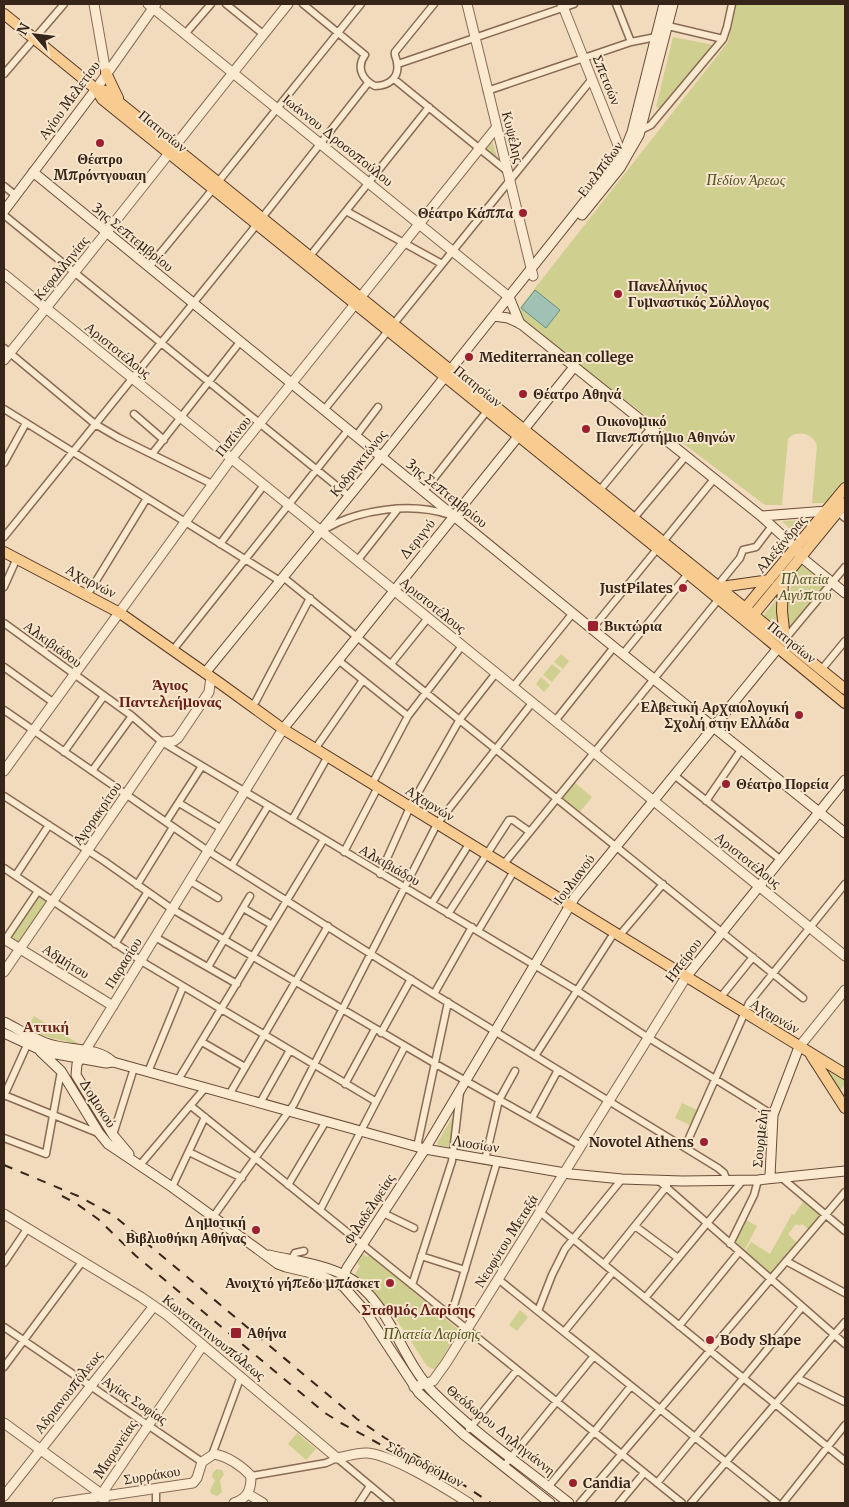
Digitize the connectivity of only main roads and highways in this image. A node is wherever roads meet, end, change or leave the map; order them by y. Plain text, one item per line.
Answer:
1 (94, 4) edge
2 (288, 4) edge
3 (467, 4) edge
4 (664, 4) edge
5 (673, 4) edge
6 (152, 5) edge
7 (562, 6) edge
8 (4, 14) edge
9 (233, 72) junction
10 (106, 73) junction
11 (96, 89) junction
12 (644, 105) junction
13 (127, 108) junction
14 (496, 128) junction
15 (172, 150) junction
16 (621, 155) junction
17 (620, 168) junction
18 (33, 172) junction
19 (4, 210) edge
20 (260, 221) junction
21 (420, 224) junction
22 (107, 233) junction
23 (532, 272) junction
24 (4, 274) edge
25 (511, 300) junction
26 (359, 301) junction
27 (46, 308) junction
28 (494, 316) junction
29 (520, 324) junction
30 (6, 354) edge
31 (574, 367) junction
32 (448, 373) junction
33 (292, 384) junction
34 (521, 432) junction
35 (381, 457) junction
36 (232, 459) junction
37 (845, 488) edge
38 (845, 503) edge
39 (827, 511) junction
40 (842, 515) edge
41 (454, 516) junction
42 (761, 516) junction
43 (320, 531) junction
44 (660, 545) junction
45 (4, 552) edge
46 (798, 552) junction
47 (783, 579) junction
48 (769, 580) junction
49 (720, 586) junction
50 (394, 591) junction
51 (845, 594) edge
52 (746, 607) junction
53 (120, 613) junction
54 (755, 614) junction
55 (738, 616) junction
56 (747, 623) junction
57 (785, 639) junction
58 (778, 648) junction
59 (208, 675) junction
60 (845, 689) edge
61 (845, 703) edge
62 (713, 728) junction
63 (282, 730) junction
64 (8, 758) edge
65 (4, 771) edge
66 (845, 780) edge
67 (653, 801) junction
68 (819, 812) junction
69 (845, 833) edge
70 (759, 886) junction
71 (569, 905) junction
72 (4, 940) edge
73 (20, 948) junction
74 (845, 956) edge
75 (4, 972) edge
76 (686, 977) junction
77 (845, 990) edge
78 (113, 1006) junction
79 (4, 1022) edge
80 (4, 1034) edge
81 (38, 1050) junction
82 (804, 1050) junction
83 (83, 1055) junction
84 (845, 1074) edge
85 (845, 1088) edge
86 (838, 1097) junction
87 (845, 1108) edge
88 (421, 1148) junction
89 (140, 1165) junction
90 (845, 1171) edge
91 (564, 1173) junction
92 (770, 1178) junction
93 (4, 1214) edge
94 (264, 1253) junction
95 (344, 1275) junction
96 (343, 1286) junction
97 (154, 1306) junction
98 (203, 1345) junction
99 (426, 1384) junction
100 (414, 1387) junction
101 (4, 1423) edge
102 (40, 1450) junction
103 (337, 1458) joint
104 (248, 1494) junction
105 (4, 1496) edge
106 (104, 1500) edge
107 (10, 1503) edge
108 (57, 1503) edge
109 (234, 1503) edge
110 (263, 1503) edge
111 (469, 1503) edge
112 (550, 1503) edge
113 (569, 1503) edge

1 - 10 main road
2 - 9 main road, Κεφαλληνίας
3 - 14 main road, Κυψέλης
4 - 12 main road, Ευελπίδων
5 - 12 main road, Ευελπίδων
6 - 9 main road, Ιωάννου Δροσοπούλου
6 - 10 main road, Αγίου Μελετίου
7 - 16 main road, Σπετσών
8 - 11 main road, Πατησίων
9 - 15 main road, Κεφαλληνίας
9 - 21 main road, Ιωάννου Δροσοπούλου
10 - 11 main road, Αγίου Μελετίου
10 - 13 main road
11 - 13 main road, Πατησίων
11 - 15 main road, Πατησίων
11 - 18 main road, Αγίου Μελετίου
12 - 16 main road, Ευελπίδων
12 - 17 main road, Ευελπίδων
13 - 15 main road, Πατησίων
14 - 21 main road, Πιπίνου
14 - 23 main road, Κυψέλης
15 - 20 main road, Πατησίων
15 - 22 main road, Κεφαλληνίας
16 - 17 main road, Σπετσών
16 - 23 main road, Ευελπίδων
17 - 23 main road, Ευελπίδων
18 - 19 main road, Αγίου Μελετίου
18 - 22 main road, 3ης Σεπτεμβρίου
20 - 26 main road, Πατησίων
20 - 26 main road, Πατησίων
21 - 25 main road, Ιωάννου Δροσοπούλου
21 - 26 main road, Πιπίνου
22 - 27 main road, Κεφαλληνίας
22 - 33 main road, 3ης Σεπτεμβρίου
23 - 25 main road, Κοδριγκτώνος
24 - 27 main road, Αριστοτέλους
25 - 28 main road, Κοδριγκτώνος
25 - 29 main road
26 - 32 main road, Πατησίων
26 - 33 main road, Πιπίνου
27 - 30 main road, Κεφαλληνίας
27 - 36 main road, Αριστοτέλους
28 - 29 main road
28 - 32 main road, Κοδριγκτώνος
29 - 31 main road
31 - 34 main road, Δεριγνύ
31 - 42 main road
32 - 34 main road, Πατησίων
32 - 34 main road, Πατησίων
32 - 35 main road, Κοδριγκτώνος
33 - 35 main road, 3ης Σεπτεμβρίου
33 - 36 main road, Πιπίνου
34 - 41 main road, Δεριγνύ
34 - 44 main road, Πατησίων
34 - 44 main road, Πατησίων
35 - 41 main road, 3ης Σεπτεμβρίου
35 - 43 main road, Κοδριγκτώνος
36 - 43 main road, Αριστοτέλους
36 - 53 main road, Πιπίνου
37 - 39 main road, Αλεξάνδρας
38 - 40 main road, Αλεξάνδρας
39 - 42 main road
39 - 46 main road, Αλεξάνδρας
40 - 46 main road, Αλεξάνδρας
41 - 50 main road, Δεριγνύ
41 - 62 main road, 3ης Σεπτεμβρίου
42 - 46 main road
43 - 50 main road, Αριστοτέλους
43 - 59 main road, Κοδριγκτώνος
44 - 49 main road, Πατησίων
44 - 55 main road, Πατησίων
45 - 53 main road, Αχαρνών
46 - 47 main road, Αλεξάνδρας
46 - 48 main road, Αλεξάνδρας
46 - 51 main road
47 - 54 main road, Αλεξάνδρας
47 - 57 main road
48 - 49 main road
48 - 52 main road, Αλεξάνδρας
49 - 52 main road, Πατησίων
50 - 63 main road, Δεριγνύ
50 - 67 main road, Αριστοτέλους
52 - 54 main road, Πατησίων
52 - 55 main road, Αλεξάνδρας
53 - 59 main road, Αχαρνών
53 - 64 main road, Πιπίνου
54 - 56 main road, Αλεξάνδρας
54 - 57 main road, Πατησίων
55 - 56 main road, Πατησίων
56 - 58 main road, Πατησίων
57 - 60 main road, Πατησίων
58 - 61 main road, Πατησίων
58 - 62 main road, Ιουλιανού
59 - 63 main road, Αχαρνών
59 - 73 main road, Αγορακρίτου
62 - 67 main road, Ιουλιανού
62 - 68 main road, 3ης Σεπτεμβρίου
63 - 71 main road, Αχαρνών
63 - 78 main road, Παρασίου
64 - 65 main road, Πιπίνου
66 - 68 main road, Ηπείρου
67 - 70 main road, Αριστοτέλους
67 - 71 main road, Ιουλιανού
68 - 69 main road, 3ης Σεπτεμβρίου
68 - 70 main road, Ηπείρου
70 - 74 main road, Αριστοτέλους
70 - 76 main road, Ηπείρου
71 - 76 main road, Αχαρνών
71 - 88 main road, Ιουλιανού
72 - 73 main road, Αδμήτου
73 - 75 main road, Αγορακρίτου
73 - 78 main road, Αδμήτου
76 - 82 main road, Αχαρνών
76 - 91 main road, Ηπείρου
77 - 82 main road, Σουρμελή
78 - 83 main road, Παρασίου
79 - 83 main road, Λιοσίων
80 - 81 main road, Λιοσίων
81 - 83 main road, Λιοσίων
81 - 89 main road, Δομοκού
82 - 84 main road, Αχαρνών
82 - 86 main road
82 - 92 main road, Σουρμελή
83 - 88 main road, Λιοσίων
83 - 89 main road, Δομοκού
85 - 86 main road
86 - 87 main road
88 - 91 main road, Λιοσίων
88 - 95 main road, Φιλαδελφείας
89 - 94 main road, Δομοκού
90 - 92 main road, Λιοσίων
91 - 92 main road, Λιοσίων
91 - 99 main road, Νεοφύτου Μεταξά
93 - 97 main road, Κωνσταντινουπόλεως
94 - 95 main road, Θεόδωρου Δηληγιάννη
94 - 96 main road, Θεόδωρου Δηληγιάννη
95 - 96 main road, Φιλαδελφείας
95 - 99 main road, Θεόδωρου Δηληγιάννη
96 - 100 main road, Θεόδωρου Δηληγιάννη
97 - 98 main road, Κωνσταντινουπόλεως
97 - 102 main road, Αδριανουπόλεως
98 - 103 main road, Κωνσταντινουπόλεως
98 - 106 main road, Μαρωνείας
99 - 100 main road
99 - 113 main road, Θεόδωρου Δηληγιάννη
100 - 112 main road, Θεόδωρου Δηληγιάννη
101 - 102 main road
102 - 105 main road, Αδριανουπόλεως
102 - 106 main road
103 - 111 main road, Σιδηροδρόμων
104 - 106 main road, Συρράκου
104 - 109 main road
104 - 110 main road
105 - 107 main road
106 - 108 main road, Συρράκου

